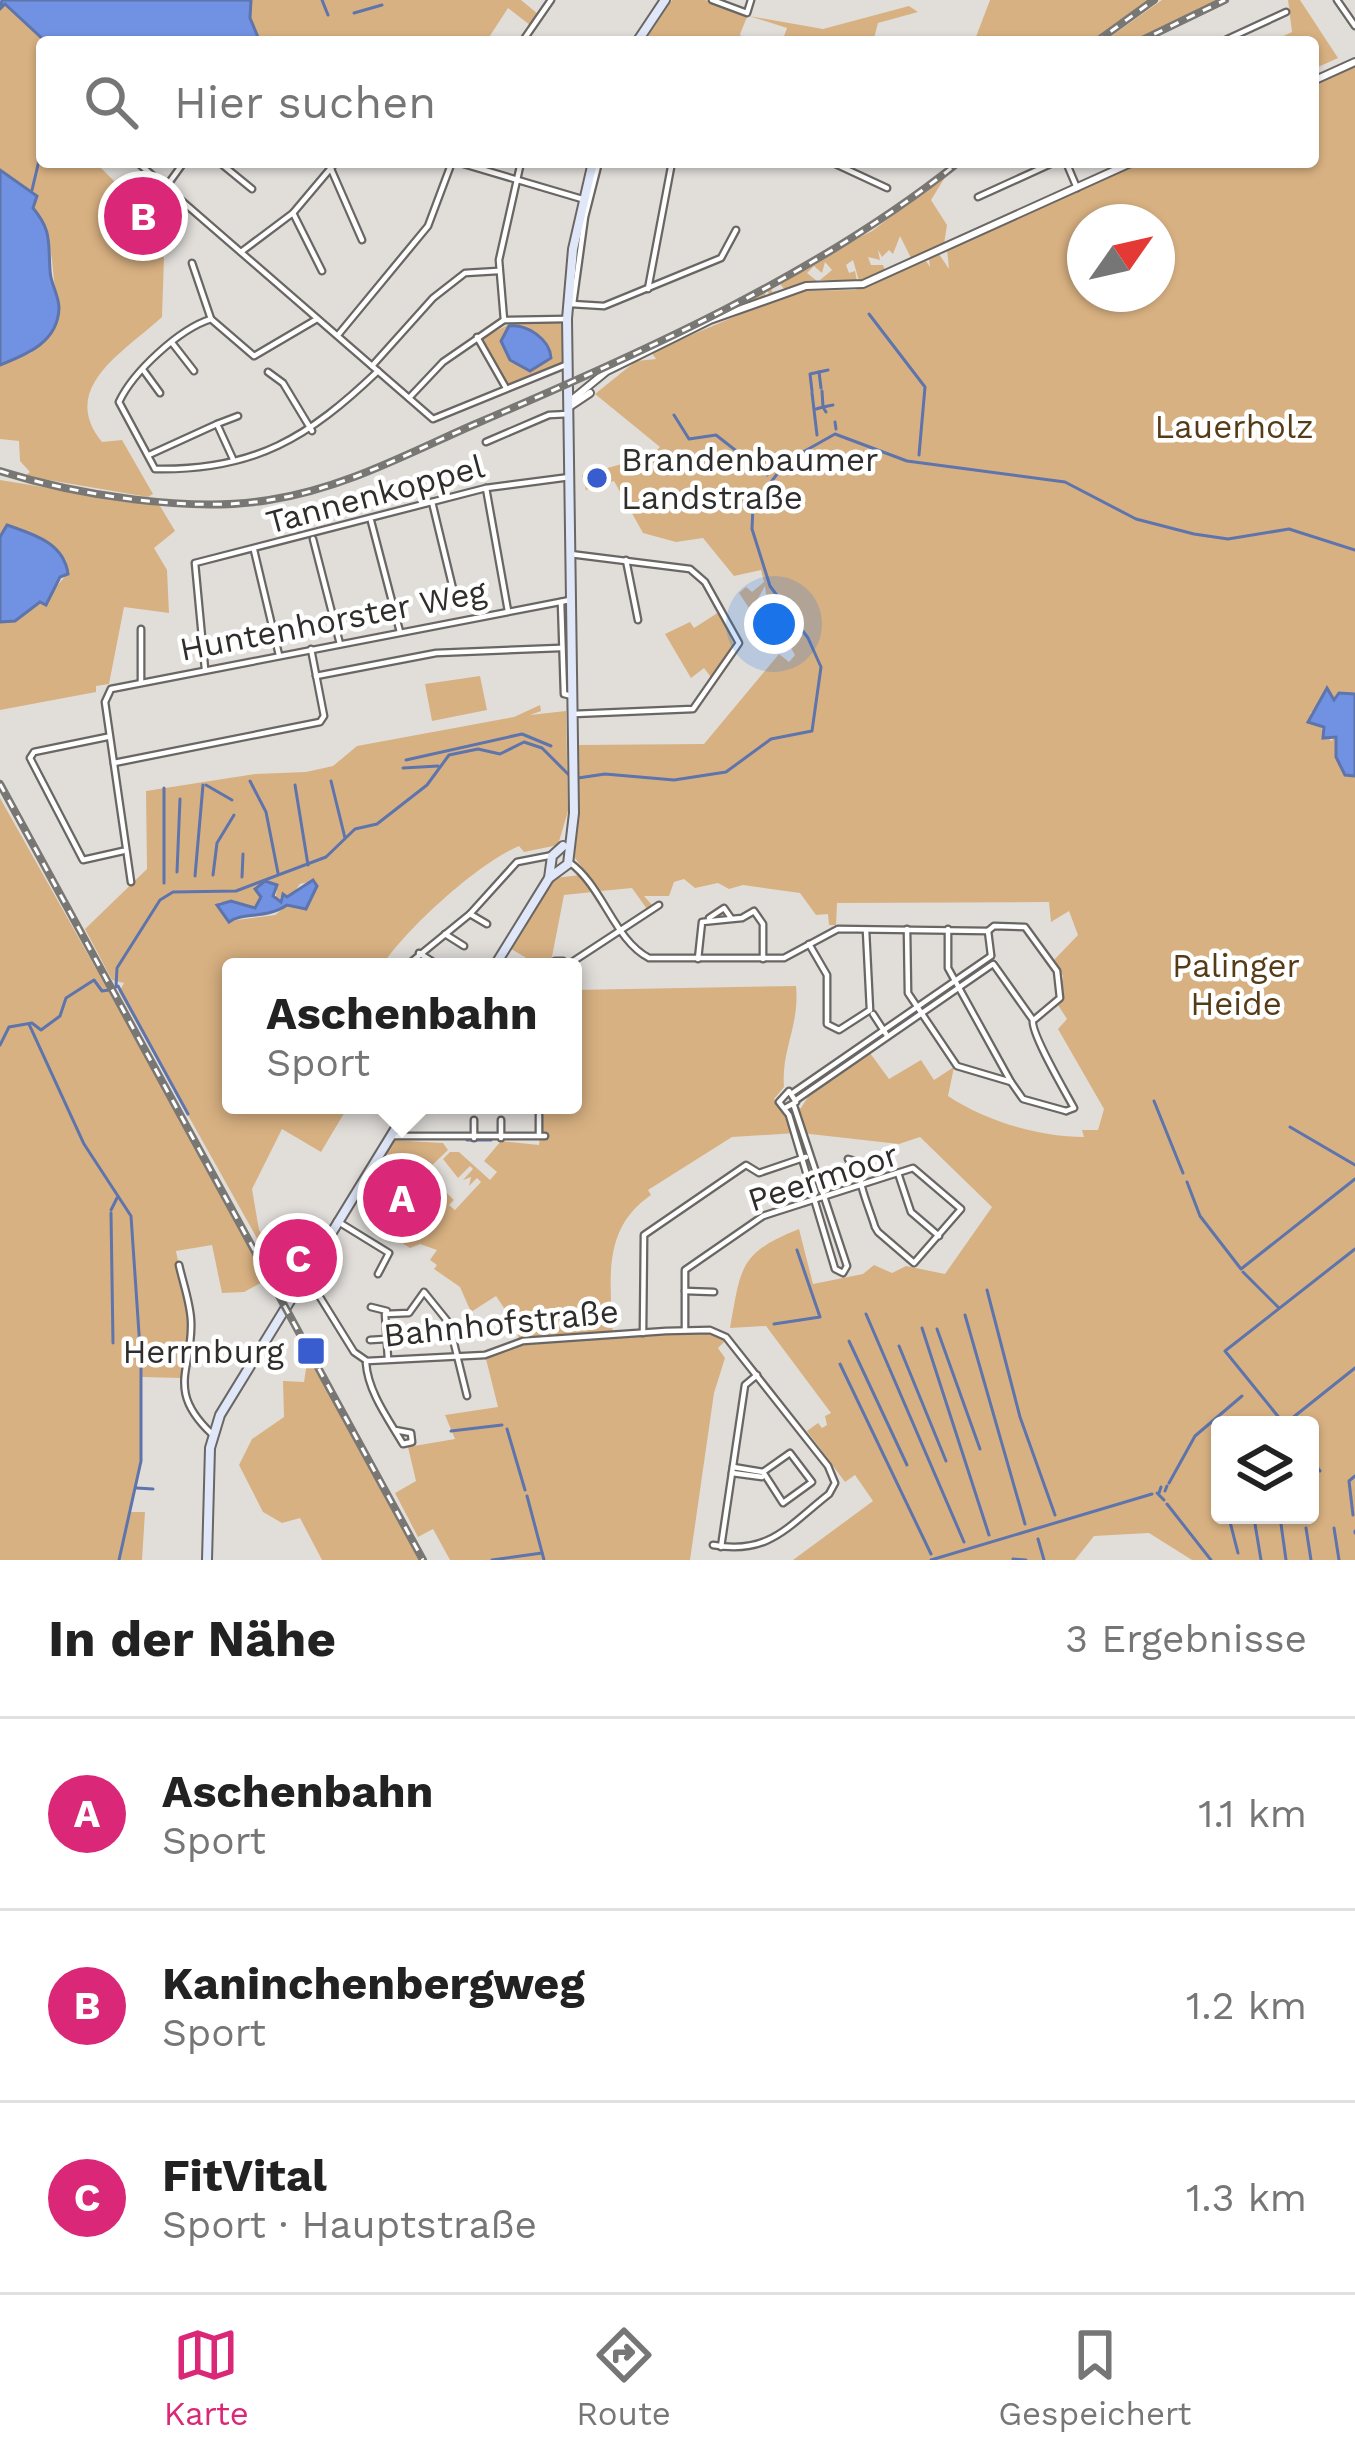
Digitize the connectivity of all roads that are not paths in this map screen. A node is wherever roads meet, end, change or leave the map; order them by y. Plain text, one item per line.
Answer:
1 (551, 0) edge
2 (664, 0) edge
3 (712, 0) edge
4 (751, 0) edge
5 (1337, 0) edge
6 (1286, 12) dead end
7 (1355, 26) edge
8 (526, 36) edge
9 (641, 36) edge
10 (1234, 36) edge
11 (1355, 62) edge
12 (1319, 78) edge
13 (144, 168) edge
14 (180, 168) edge
15 (227, 168) edge
16 (452, 168) edge
17 (473, 168) edge
18 (520, 168) edge
19 (594, 168) edge
20 (595, 168) edge
21 (671, 168) edge
22 (844, 168) edge
23 (1042, 168) edge
24 (1069, 168) edge
25 (1120, 168) edge
26 (331, 169) joint
27 (517, 182) junction
28 (166, 187) junction
29 (887, 188) dead end
30 (1077, 188) junction
31 (252, 189) dead end
32 (978, 197) dead end
33 (582, 200) junction
34 (293, 213) junction
35 (736, 230) dead end
36 (362, 241) dead end
37 (241, 252) junction
38 (191, 263) dead end
39 (322, 271) dead end
40 (498, 271) junction
41 (648, 289) junction
42 (570, 304) junction
43 (317, 319) junction
44 (567, 319) junction
45 (211, 320) junction
46 (504, 320) junction
47 (337, 336) junction
48 (476, 337) junction
49 (173, 344) junction
50 (568, 364) junction
51 (372, 366) junction
52 (144, 370) junction
53 (194, 371) dead end
54 (378, 371) junction
55 (268, 372) dead end
56 (592, 387) junction
57 (506, 388) junction
58 (568, 390) junction
59 (160, 393) dead end
60 (409, 398) junction
61 (569, 408) junction
62 (238, 416) dead end
63 (217, 424) junction
64 (312, 431) junction
65 (486, 442) dead end
66 (149, 455) junction
67 (233, 460) junction
68 (570, 477) junction
69 (487, 488) junction
70 (433, 502) junction
71 (371, 519) junction
72 (312, 536) junction
73 (254, 550) junction
74 (570, 554) junction
75 (626, 560) junction
76 (455, 597) dead end
77 (566, 600) junction
78 (508, 610) junction
79 (638, 620) dead end
80 (141, 628) dead end
81 (400, 632) junction
82 (340, 644) junction
83 (560, 648) junction
84 (310, 650) junction
85 (279, 656) junction
86 (205, 670) junction
87 (316, 676) junction
88 (141, 682) junction
89 (572, 696) junction
90 (573, 714) junction
91 (109, 736) junction
92 (114, 764) junction
93 (123, 851) junction
94 (559, 860) junction
95 (131, 882) dead end
96 (659, 905) dead end
97 (470, 914) junction
98 (487, 924) dead end
99 (622, 928) junction
100 (866, 929) junction
101 (908, 929) junction
102 (948, 929) junction
103 (988, 931) junction
104 (446, 934) junction
105 (809, 944) junction
106 (464, 946) dead end
107 (419, 953) junction
108 (991, 956) junction
109 (414, 958) edge
110 (427, 958) edge
111 (500, 958) edge
112 (577, 958) edge
113 (698, 958) junction
114 (764, 959) junction
115 (993, 964) junction
116 (959, 985) junction
117 (920, 1011) junction
118 (871, 1012) junction
119 (1033, 1020) junction
120 (886, 1034) junction
121 (1011, 1082) junction
122 (791, 1092) junction
123 (795, 1103) junction
124 (785, 1108) junction
125 (404, 1114) edge
126 (539, 1115) dead end
127 (474, 1120) dead end
128 (501, 1120) dead end
129 (390, 1136) junction
130 (474, 1138) junction
131 (501, 1138) junction
132 (806, 1157) junction
133 (858, 1170) dead end
134 (898, 1173) junction
135 (862, 1184) junction
136 (819, 1198) junction
137 (337, 1221) junction
138 (939, 1236) junction
139 (839, 1262) dead end
140 (179, 1265) dead end
141 (378, 1274) dead end
142 (303, 1276) junction
143 (685, 1291) junction
144 (714, 1292) dead end
145 (371, 1307) dead end
146 (387, 1311) junction
147 (685, 1330) junction
148 (644, 1333) junction
149 (370, 1340) dead end
150 (386, 1340) junction
151 (459, 1357) junction
152 (388, 1360) junction
153 (367, 1361) junction
154 (757, 1375) junction
155 (467, 1396) dead end
156 (395, 1430) junction
157 (212, 1434) junction
158 (733, 1470) junction
159 (763, 1474) junction
160 (713, 1545) dead end
161 (722, 1546) junction
162 (207, 1560) edge

1 - 8 street
2 - 9 main road
3 - 4 street
5 - 7 street
6 - 10 street
11 - 12 street
13 - 28 street
14 - 28 street
15 - 31 street
16 - 47 street
17 - 27 street
18 - 27 street
19 - 33 main road
20 - 42 street
21 - 41 street
22 - 29 street
23 - 32 street
24 - 30 street
25 - 30 street
26 - 34 street
26 - 36 street
27 - 33 street
27 - 40 street
28 - 37 street
30 - 56 street
33 - 42 main road
34 - 37 street
34 - 39 street
35 - 41 street
37 - 43 street
38 - 45 street
40 - 46 street
40 - 51 street
41 - 42 street
42 - 44 main road
43 - 45 street
43 - 47 street
44 - 46 street
44 - 50 main road
45 - 49 street
46 - 48 street
47 - 51 street
48 - 57 street
48 - 60 street
49 - 52 street
49 - 53 street
50 - 57 street
50 - 58 main road
51 - 54 street
52 - 59 street
52 - 66 street
54 - 60 street
54 - 64 street
55 - 64 street
56 - 58 street
56 - 61 street
57 - 60 street
58 - 61 main road
61 - 65 street
61 - 68 main road
62 - 63 street
63 - 66 street
63 - 67 street
64 - 67 street
66 - 67 street
68 - 69 street, Tannenkoppel
68 - 74 main road
69 - 70 street, Tannenkoppel
69 - 78 street
70 - 71 street, Tannenkoppel
70 - 76 street
71 - 72 street, Tannenkoppel
71 - 81 street
72 - 73 street, Tannenkoppel
72 - 82 street
73 - 85 street
73 - 86 street, Tannenkoppel
74 - 75 street
74 - 77 main road
75 - 79 street
75 - 90 street
77 - 78 street, Huntenhorster Weg
77 - 83 street
77 - 89 main road
78 - 81 street, Huntenhorster Weg
80 - 88 street
81 - 82 street, Huntenhorster Weg
82 - 84 street, Huntenhorster Weg
83 - 87 street
83 - 89 street
84 - 85 street, Huntenhorster Weg
84 - 87 street
85 - 86 street, Huntenhorster Weg
86 - 88 street, Huntenhorster Weg
87 - 92 street
88 - 91 street, Huntenhorster Weg
89 - 90 main road
90 - 94 main road
91 - 92 street
91 - 93 street
92 - 93 street
93 - 95 street
94 - 97 street
94 - 99 street
94 - 111 main road
96 - 99 street
97 - 98 street
97 - 104 street
99 - 112 street
99 - 113 street
100 - 101 street
100 - 105 street
100 - 118 street
101 - 102 street
101 - 117 street
102 - 103 street
102 - 116 street
103 - 108 street
103 - 119 street
104 - 106 street
104 - 107 street
105 - 114 street
105 - 118 street
107 - 109 street
107 - 110 street
108 - 115 street
108 - 116 street
113 - 114 street
113 - 114 street
115 - 116 street
115 - 119 street
116 - 117 street
116 - 121 street
117 - 120 street
117 - 121 street
118 - 120 street
119 - 121 street
120 - 122 street
120 - 123 street
122 - 123 street
122 - 124 street
123 - 124 street
123 - 132 street
124 - 132 street
125 - 129 main road
126 - 131 street
127 - 130 street
128 - 131 street
129 - 130 street
129 - 137 main road
130 - 131 street
132 - 136 street
132 - 148 street
133 - 135 street
134 - 135 street, Peermoor
134 - 138 street
134 - 138 street, Peermoor
135 - 136 street, Peermoor
135 - 138 street
136 - 139 street
136 - 143 street, Peermoor
137 - 141 street
137 - 142 main road
140 - 157 street
142 - 153 street, Bahnhofstraße
142 - 157 main road
143 - 144 street
143 - 147 street
145 - 146 street
146 - 150 street
146 - 151 street
147 - 148 street, Bahnhofstraße
147 - 154 street, Bahnhofstraße
148 - 151 street, Bahnhofstraße
149 - 150 street
150 - 152 street
151 - 152 street, Bahnhofstraße
151 - 155 street
152 - 153 street, Bahnhofstraße
153 - 156 street
154 - 158 street
154 - 161 street
156 - 156 street
157 - 162 main road
158 - 159 street
158 - 161 street
159 - 159 street
160 - 161 street

